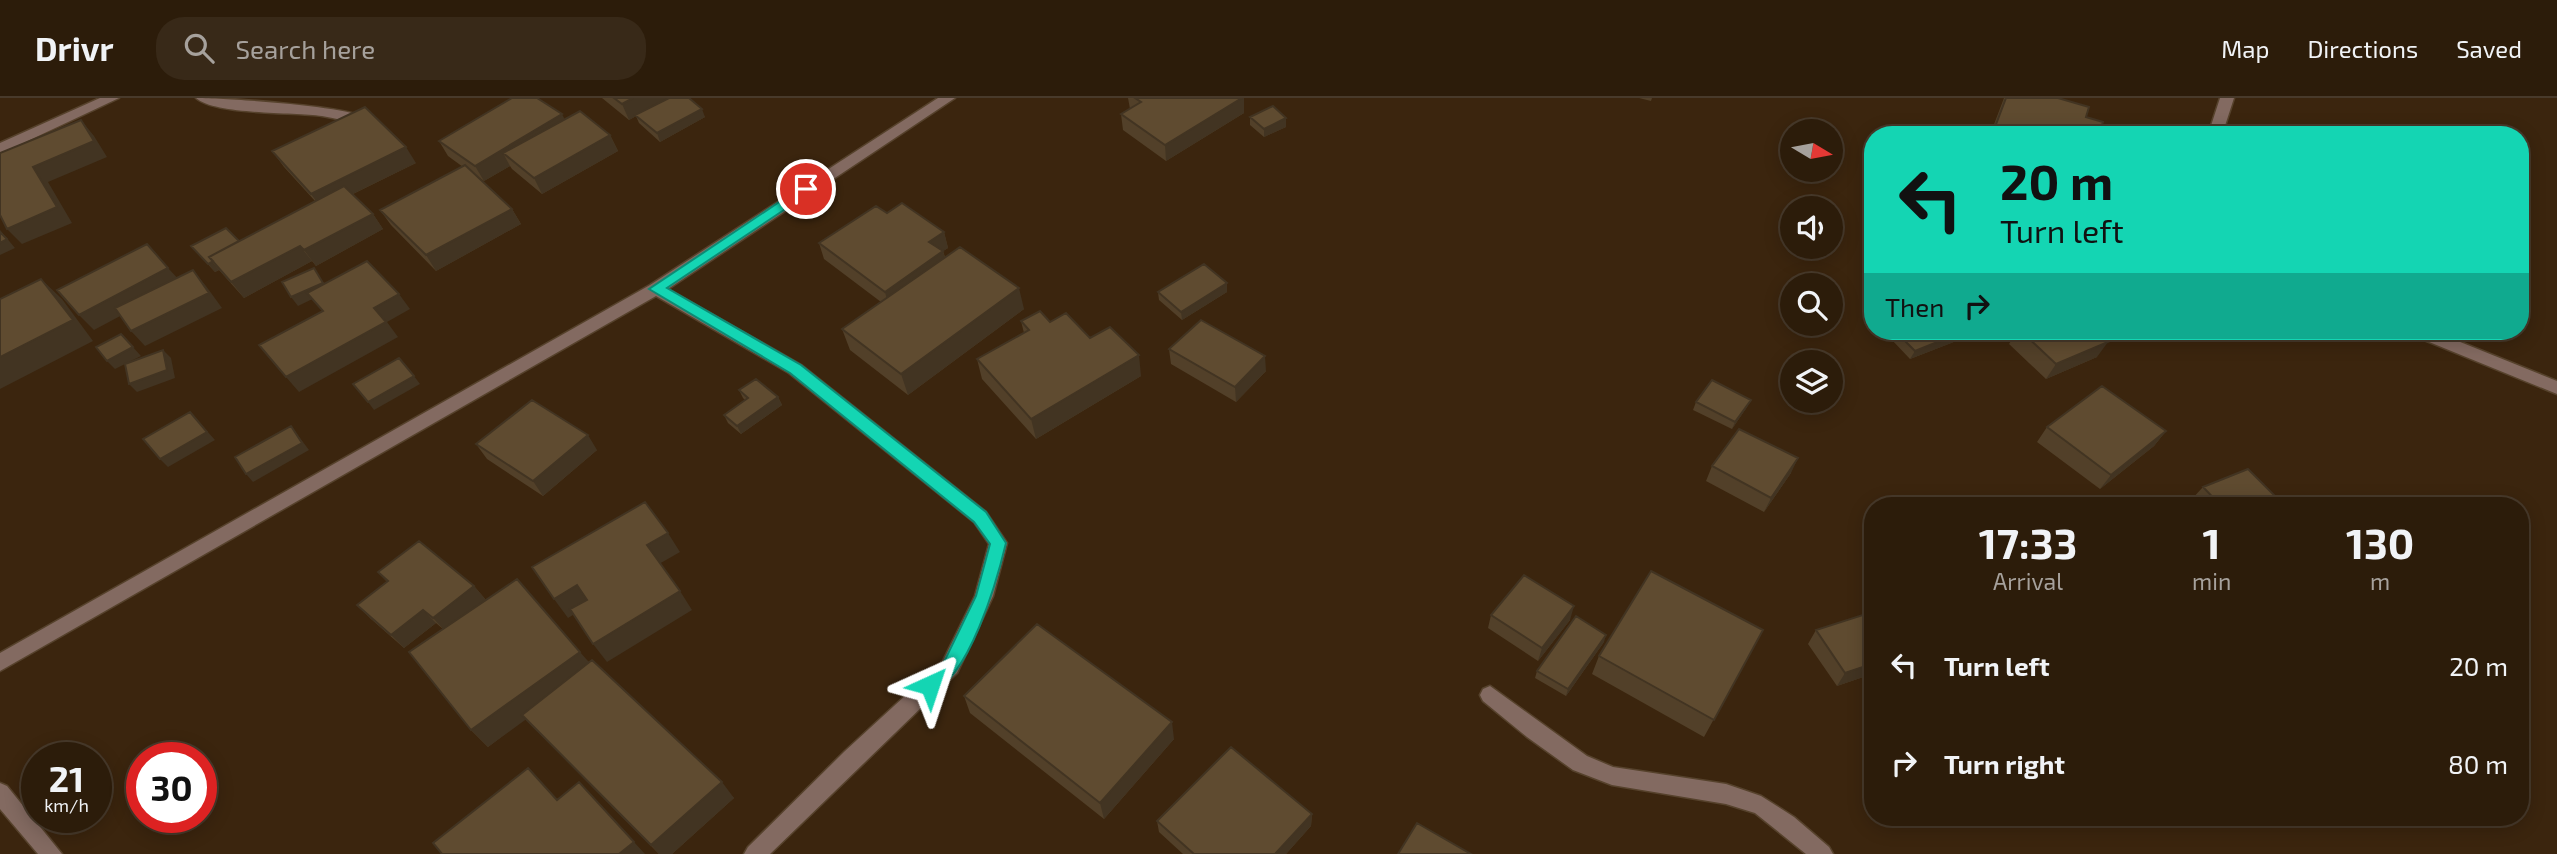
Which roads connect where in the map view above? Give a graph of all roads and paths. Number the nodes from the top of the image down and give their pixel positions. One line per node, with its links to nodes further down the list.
1 (112, 98): 7 (street)
2 (203, 98): 5 (street)
3 (2227, 98): 6 (street)
4 (938, 100): 8 (street)
5 (359, 119)
6 (2218, 126)
7 (0, 149)
8 (656, 289): 11 (street); 15 (street)
9 (2440, 340): 10 (street)
10 (2557, 388)
11 (0, 663)
12 (1490, 695): 16 (street)
13 (0, 793): 14 (street)
14 (51, 854)
15 (755, 854)
16 (1822, 854)

